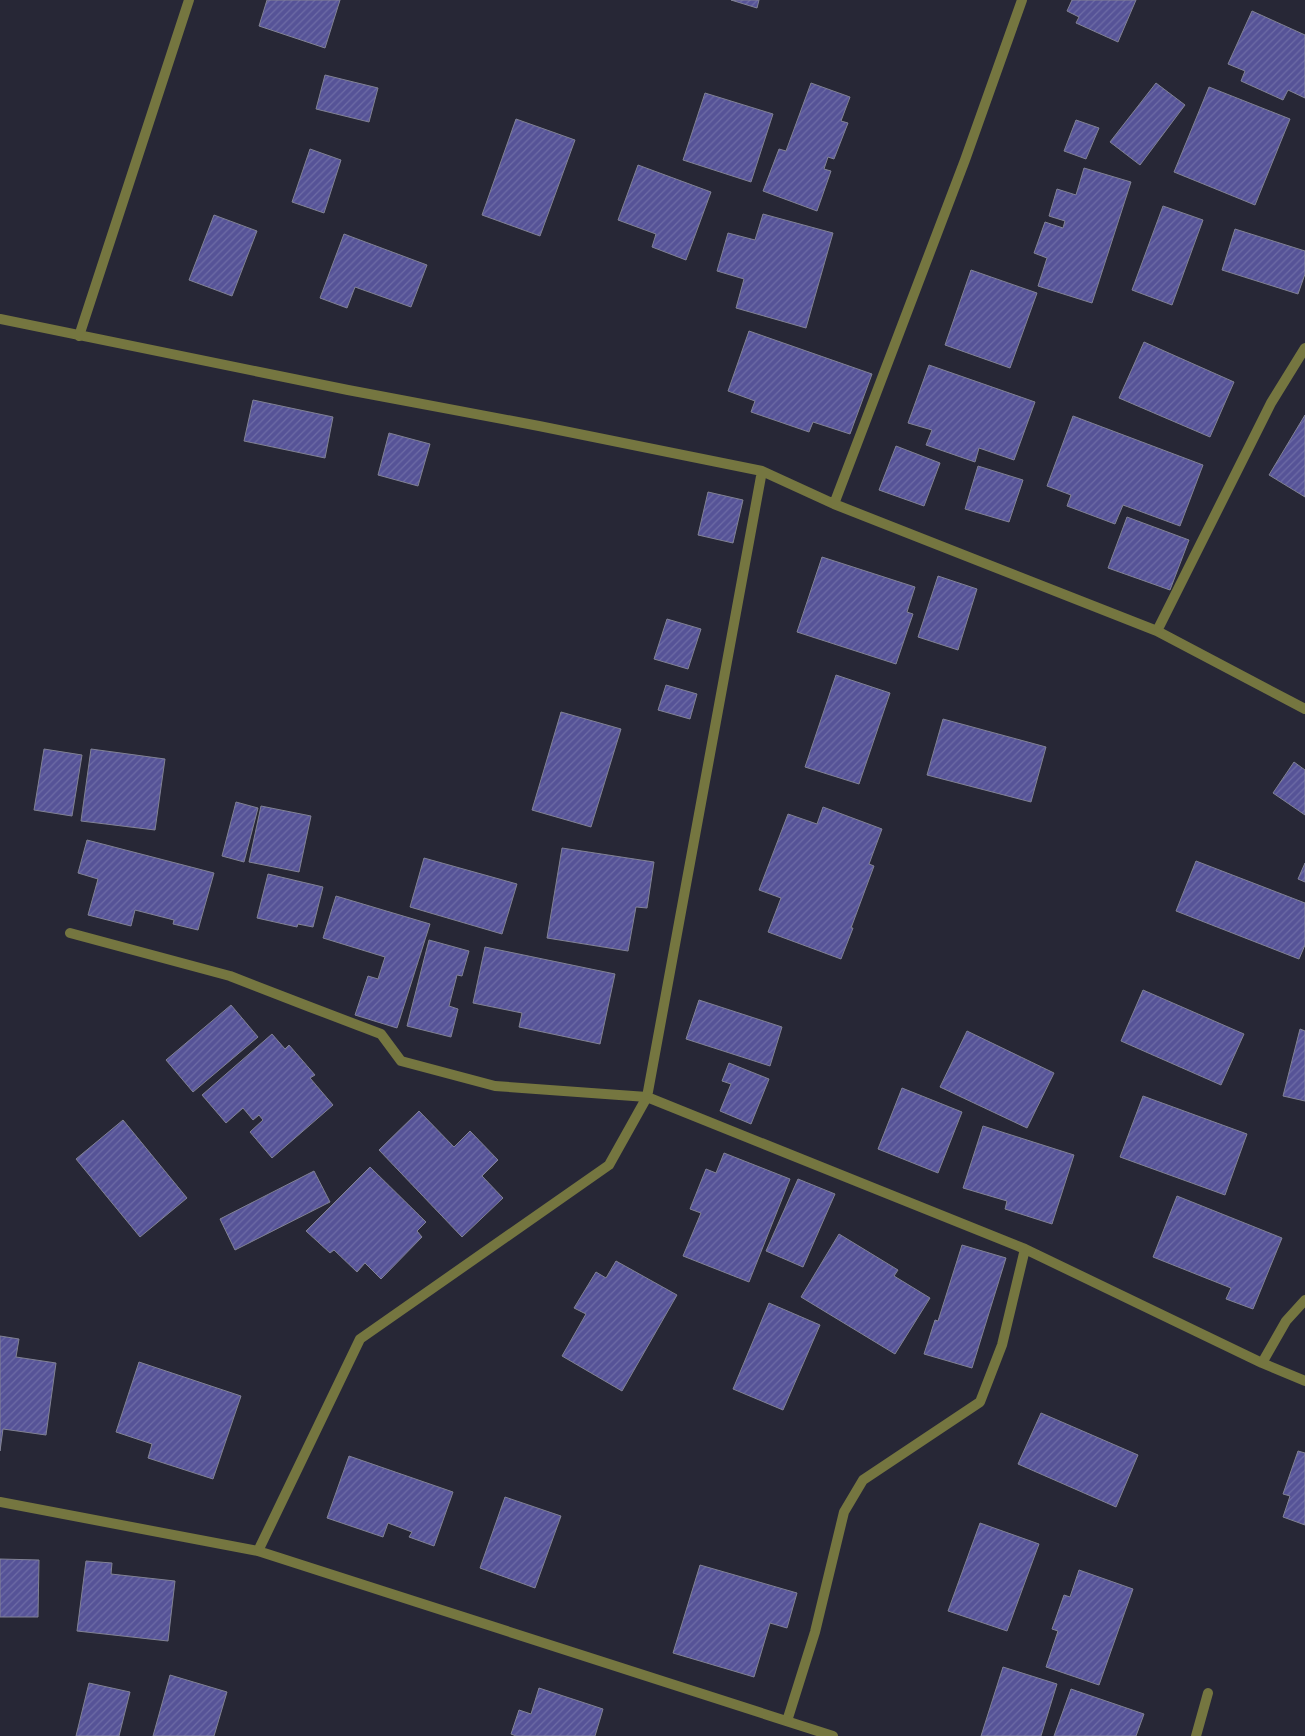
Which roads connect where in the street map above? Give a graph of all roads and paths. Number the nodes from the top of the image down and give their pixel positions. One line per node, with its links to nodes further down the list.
1 (189, 0): 4 (street)
2 (1022, 0): 7 (street)
3 (0, 319): 4 (street)
4 (79, 336): 6 (street)
5 (1305, 348): 8 (street)
6 (762, 471): 7 (street); 11 (street)
7 (834, 504): 8 (street)
8 (1157, 631): 9 (street)
9 (1305, 709)
10 (70, 933): 11 (street)
11 (647, 1097): 12 (street); 17 (street)
12 (1025, 1249): 14 (street); 19 (street)
13 (1305, 1300): 14 (street)
14 (1262, 1363): 15 (street)
15 (1305, 1381)
16 (0, 1502): 17 (street)
17 (258, 1551): 19 (street)
18 (1208, 1693): 21 (street)
19 (787, 1721): 20 (street)
20 (833, 1736)
21 (1196, 1736)

